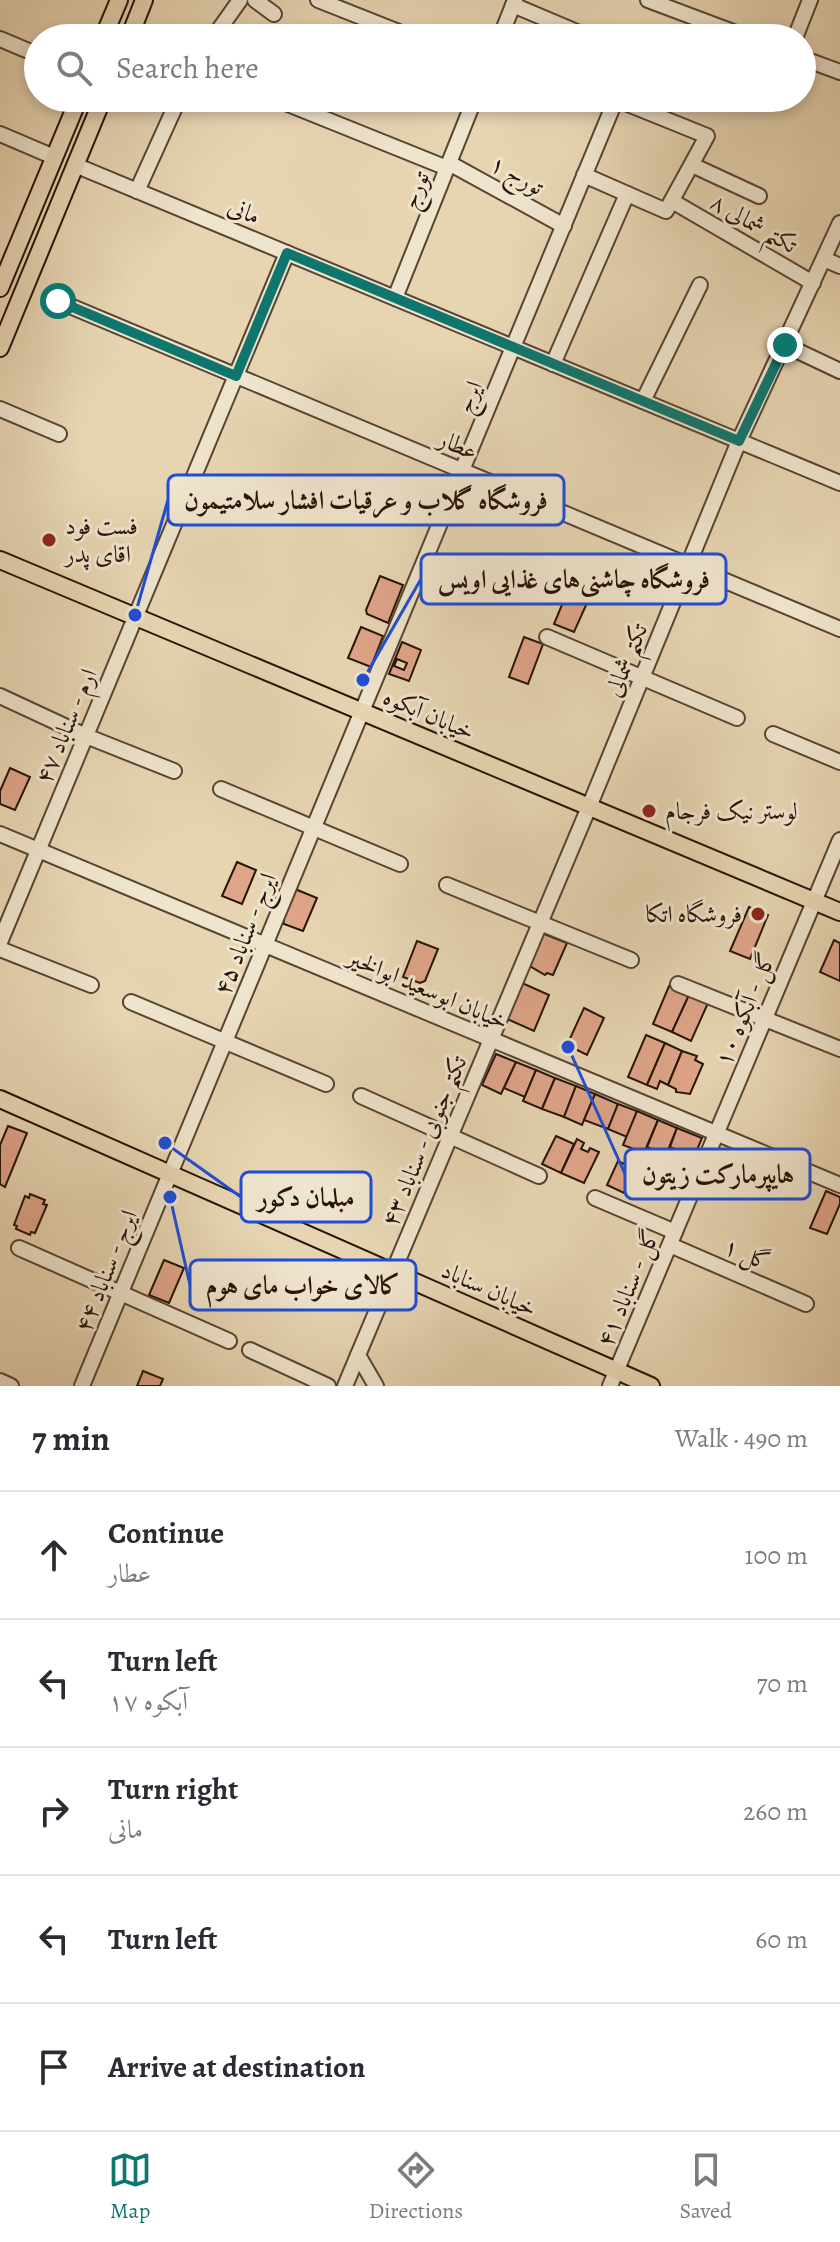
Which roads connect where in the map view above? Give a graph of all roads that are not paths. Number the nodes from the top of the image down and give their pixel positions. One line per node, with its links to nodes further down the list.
1 (119, 0): 10 (main road)
2 (144, 0): 11 (main road)
3 (240, 0): 12 (street)
4 (255, 0): 9 (street)
5 (318, 0): 13 (street)
6 (648, 0): 16 (street)
7 (810, 0): 17 (street)
8 (514, 3): 14 (street); 15 (street)
9 (274, 14)
10 (109, 24)
11 (135, 24)
12 (223, 24)
13 (379, 24)
14 (506, 24)
15 (560, 24)
16 (712, 24)
17 (801, 24)
18 (0, 39): 19 (street)
19 (24, 49)
20 (816, 63): 21 (street)
21 (840, 72)
22 (73, 112): 30 (main road)
23 (97, 112): 31 (main road)
24 (173, 112): 35 (street)
25 (309, 112): 33 (street, تورج ۱)
26 (469, 112): 33 (street, تورج)
27 (609, 112): 34 (street, ایرج)
28 (648, 112): 32 (street)
29 (0, 134): 30 (street)
30 (54, 157): 46 (main road)
31 (75, 165): 35 (street, مانی); 51 (main road)
32 (692, 165): 37 (street); 38 (street)
33 (448, 166): 40 (street, تورج ۱); 47 (street, تورج)
34 (584, 175): 36 (street); 40 (street, ایرج)
35 (137, 191): 41 (street, مانی)
36 (627, 194): 38 (street); 52 (street)
37 (759, 196)
38 (672, 201): 44 (street, تکتم شمالی ۸)
39 (840, 223): 42 (street, تکتم شمالی)
40 (564, 226): 50 (street, ایرج)
41 (287, 253): 47 (street, مانی); 54 (street, ارم - سناباد ۴۷)
42 (824, 259): 43 (street); 44 (street, تکتم شمالی)
43 (840, 266)
44 (813, 283): 49 (street, تکتم شمالی)
45 (700, 285): 55 (street)
46 (0, 288)
47 (395, 298): 50 (street, مانی)
48 (58, 301): 54 (street, عطار)
49 (785, 345): 53 (street); 58 (street, تکتم شمالی)
50 (514, 347): 52 (street, مانی); 59 (street, ایرج)
51 (0, 348)
52 (553, 364): 55 (street, مانی)
53 (840, 371)
54 (236, 376): 59 (street, عطار); 63 (street, ارم - سناباد ۴۷)
55 (643, 401): 58 (street, مانی)
56 (0, 409): 57 (street)
57 (59, 434)
58 (739, 441): 60 (street, مانی); 62 (street, تکتم شمالی)
59 (462, 470): 62 (street, عطار); 68 (street, ایرج)
60 (840, 483)
61 (0, 560): 63 (main road, خیابان آبکوه)
62 (688, 565): 64 (street, عطار); 66 (street, تکتم شمالی)
63 (135, 616): 68 (main road, خیابان آبکوه); 71 (street, ارم - سناباد ۴۷)
64 (840, 629)
65 (547, 637): 66 (street)
66 (642, 678): 69 (street); 75 (street, تکتم شمالی)
67 (0, 696): 71 (street)
68 (361, 711): 75 (main road, خیابان آبکوه); 76 (street, ایرج - سناباد ۴۵)
69 (737, 718)
70 (773, 734): 72 (street)
71 (86, 736): 73 (street); 79 (street, ارم - سناباد ۴۷)
72 (840, 762)
73 (174, 771)
74 (221, 789): 76 (street)
75 (589, 807): 82 (main road, خیابان آبکوه); 84 (street, تکتم جنوبی - سناباد ۴۳)
76 (314, 826): 80 (street); 86 (street, ایرج - سناباد ۴۵)
77 (0, 834): 79 (street, خیابان ابوسعید ابوالخیر)
78 (840, 840): 82 (street, گل - آبکوه ۱۰)
79 (38, 850): 85 (street, ارم - سناباد ۴۷); 86 (street, خیابان ابوسعید ابوالخیر)
80 (400, 864)
81 (447, 885): 84 (street)
82 (815, 901): 83 (main road, خیابان آبکوه); 92 (street, گل - آبکوه ۱۰)
83 (840, 912)
84 (541, 922): 88 (street); 93 (street, تکتم جنوبی - سناباد ۴۳)
85 (0, 942)
86 (265, 945): 93 (street, خیابان ابوسعید ابوالخیر); 94 (street, ایرج - سناباد ۴۵)
87 (0, 949): 90 (street)
88 (631, 960)
89 (678, 984): 92 (street)
90 (91, 985)
91 (131, 1002): 94 (street)
92 (765, 1020): 95 (street); 99 (street, گل - آبکوه ۱۰)
93 (491, 1039): 99 (street, خیابان ابوسعید ابوالخیر); 100 (street, تکتم جنوبی - سناباد ۴۳)
94 (225, 1042): 96 (street); 101 (street, ایرج - سناباد ۴۵)
95 (840, 1049)
96 (326, 1084)
97 (361, 1096): 100 (street)
98 (0, 1099): 101 (main road, خیابان سناباد)
99 (717, 1133): 103 (street, خیابان ابوسعید ابوالخیر); 105 (street, گل - سناباد ۴۱)
100 (450, 1137): 102 (street); 107 (street, تکتم جنوبی - سناباد ۴۳)
101 (170, 1174): 107 (main road, خیابان سناباد); 108 (street, ایرج - سناباد ۴۴)
102 (539, 1176)
103 (840, 1185)
104 (595, 1198): 105 (street, گل ۱)
105 (672, 1238): 109 (street, گل ۱); 113 (street, گل - سناباد ۴۱)
106 (19, 1248): 108 (street)
107 (392, 1272): 112 (street, تکتم جنوبی - سناباد ۴۳); 113 (main road, خیابان سناباد)
108 (121, 1293): 110 (street); 116 (street, ایرج - سناباد ۴۴)
109 (806, 1304)
110 (229, 1341)
111 (250, 1350): 117 (street)
112 (358, 1355): 118 (street, تکتم جنوبی - سناباد ۴۳); 119 (street)
113 (613, 1378): 120 (main road, خیابان سناباد)
114 (0, 1381): 115 (street)
115 (11, 1386)
116 (82, 1386)
117 (328, 1386)
118 (345, 1386)
119 (376, 1386)
120 (651, 1386)

